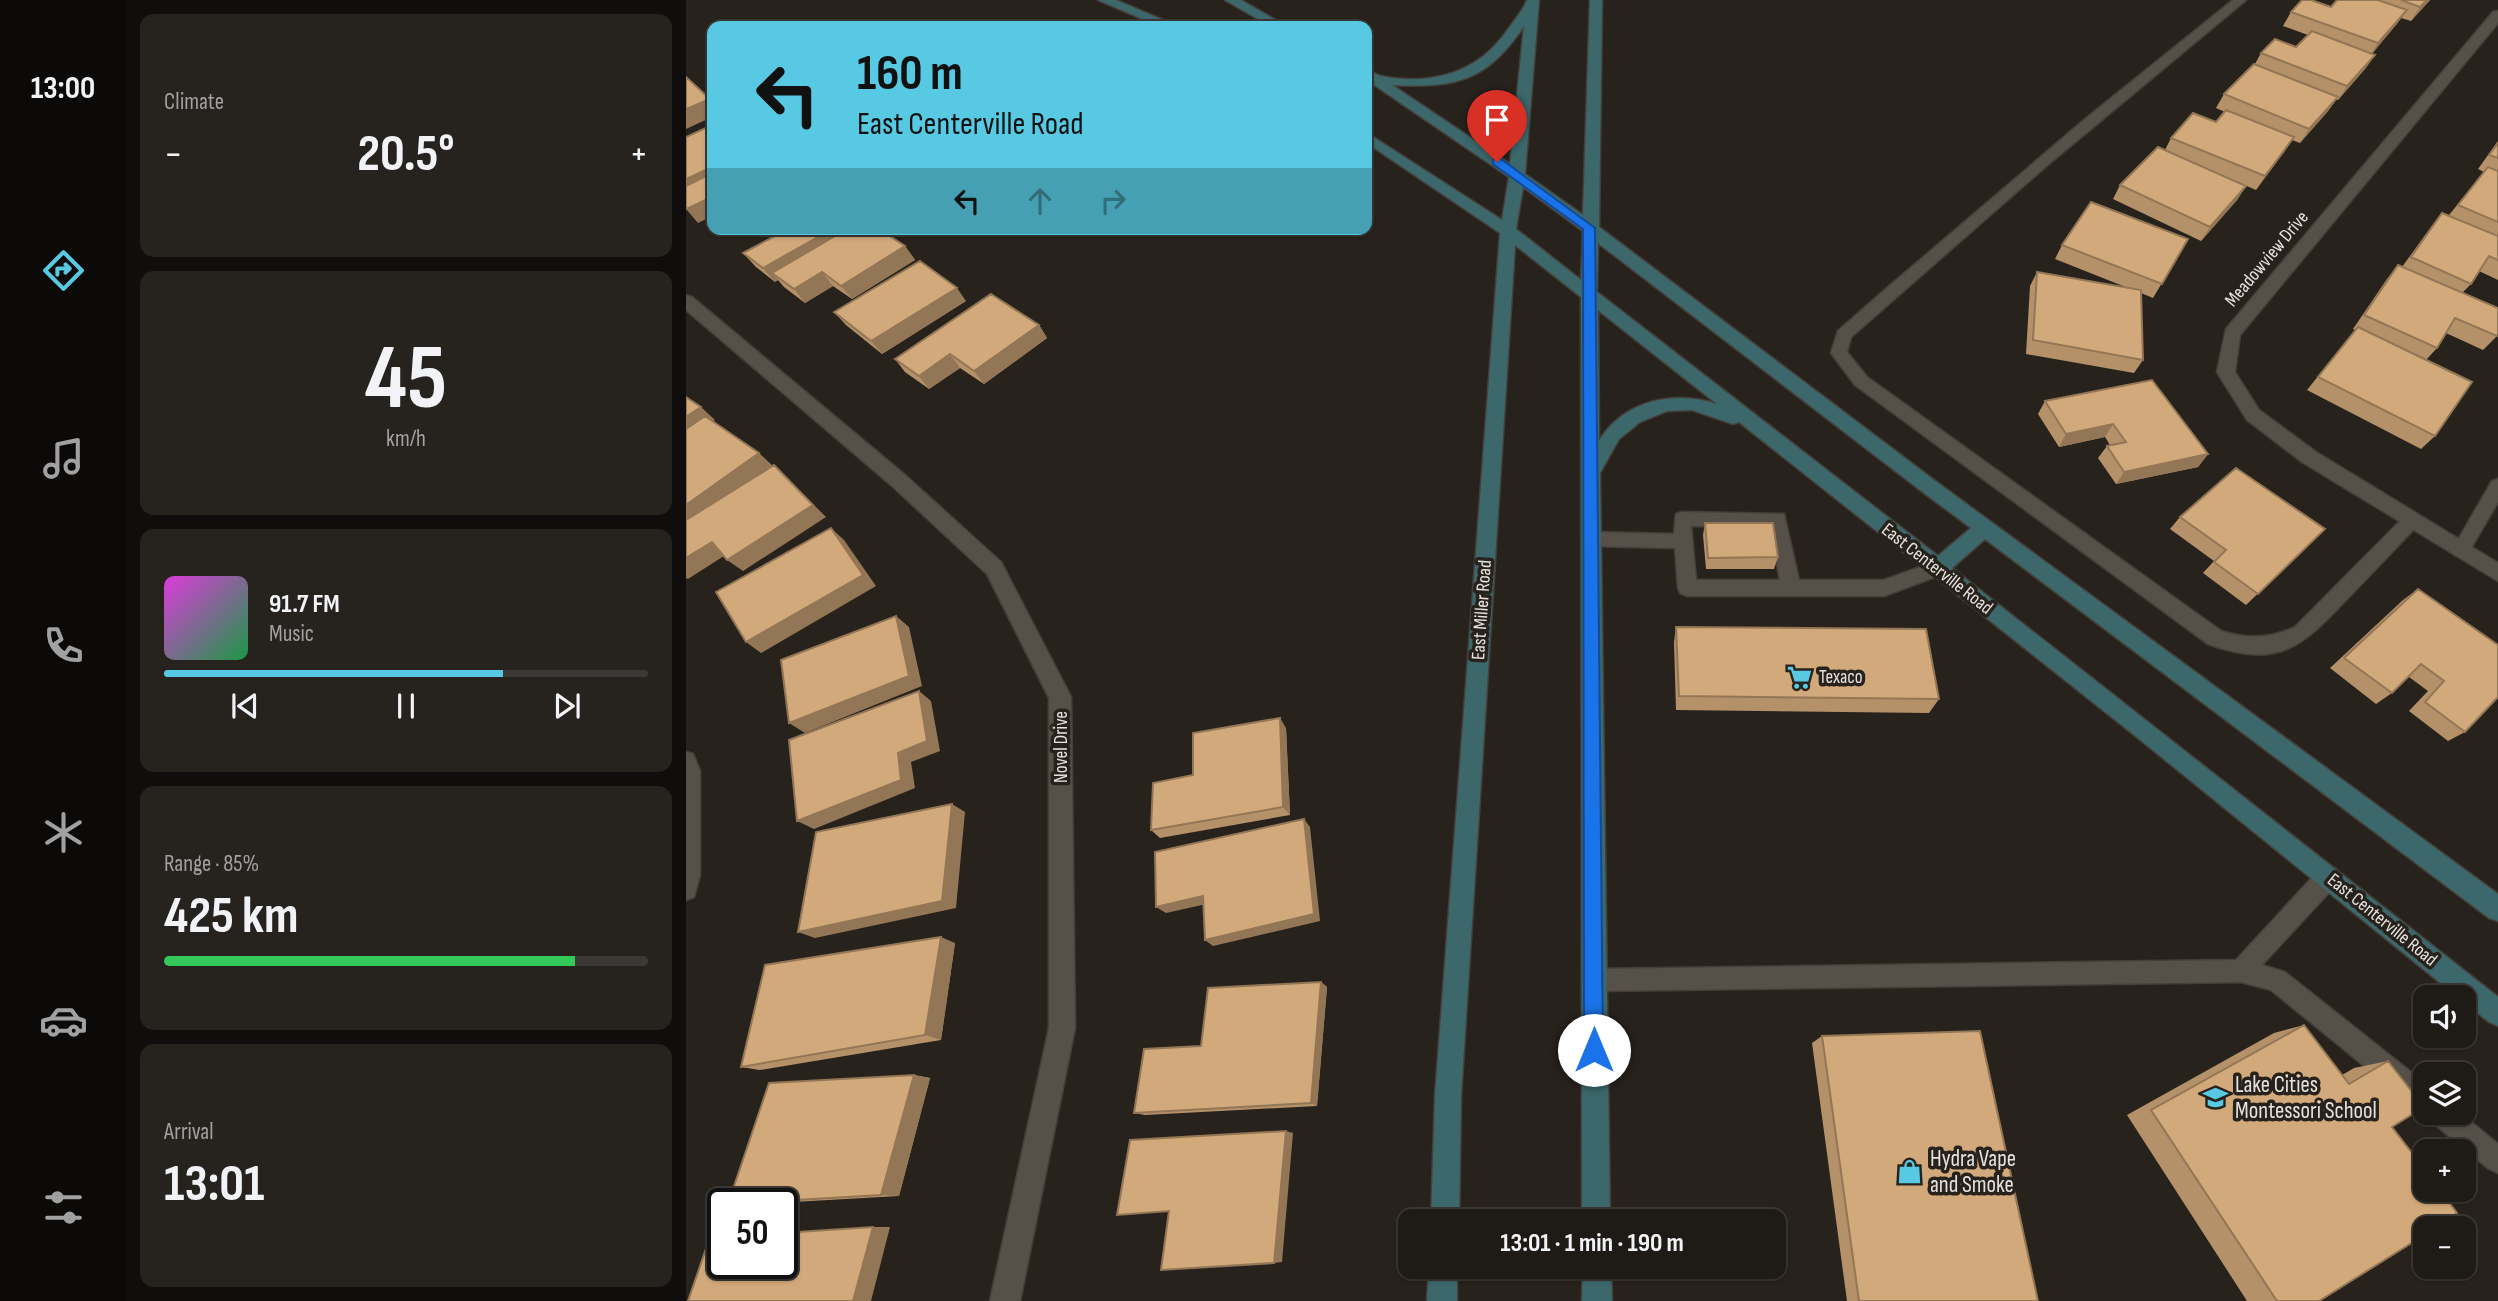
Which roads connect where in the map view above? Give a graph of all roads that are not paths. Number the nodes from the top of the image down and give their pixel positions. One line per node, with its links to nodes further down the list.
1 (1104, 0): 7 (main road)
2 (1231, 0): 8 (main road)
3 (1596, 0): 12 (main road)
4 (2240, 0): 19 (lane)
5 (1533, 1): 9 (main road); 11 (main road, East Miller Road)
6 (2498, 15): 19 (street, Meadowview Drive)
7 (1157, 21)
8 (1270, 21)
9 (1372, 76): 11 (main road)
10 (1372, 140): 13 (main road, East Centerville Road)
11 (1517, 175): 12 (main road); 13 (main road, East Miller Road)
12 (1589, 228): 14 (main road); 20 (main road)
13 (1508, 231): 14 (main road, East Centerville Road); 37 (main road, East Miller Road)
14 (1589, 296): 16 (main road, East Centerville Road); 17 (main road)
15 (686, 301): 41 (street, Novel Drive)
16 (1751, 423): 17 (main road); 24 (main road, East Centerville Road)
17 (1590, 473): 21 (main road)
18 (2498, 486): 23 (lane)
19 (2412, 520): 23 (street, Meadowview Drive)
20 (1984, 528): 24 (main road); 30 (main road)
21 (1591, 539): 22 (lane); 32 (main road)
22 (1683, 541): 26 (lane); 26 (lane)
23 (2460, 550): 25 (street, Meadowview Drive)
24 (1937, 569): 26 (lane); 28 (main road, East Centerville Road)
25 (2498, 573)
26 (1791, 589)
27 (686, 761): 29 (lane)
28 (2328, 877): 31 (lane); 33 (main road, East Centerville Road)
29 (686, 889)
30 (2498, 909)
31 (2241, 971): 32 (lane); 34 (lane)
32 (1593, 979): 38 (main road)
33 (2498, 1013)
34 (2413, 1090)
35 (2456, 1125): 36 (lane)
36 (2498, 1160)
37 (1445, 1209)
38 (1596, 1209)
39 (1443, 1279): 42 (main road)
40 (1597, 1279): 43 (main road)
41 (1005, 1301)
42 (1442, 1301)
43 (1597, 1301)

